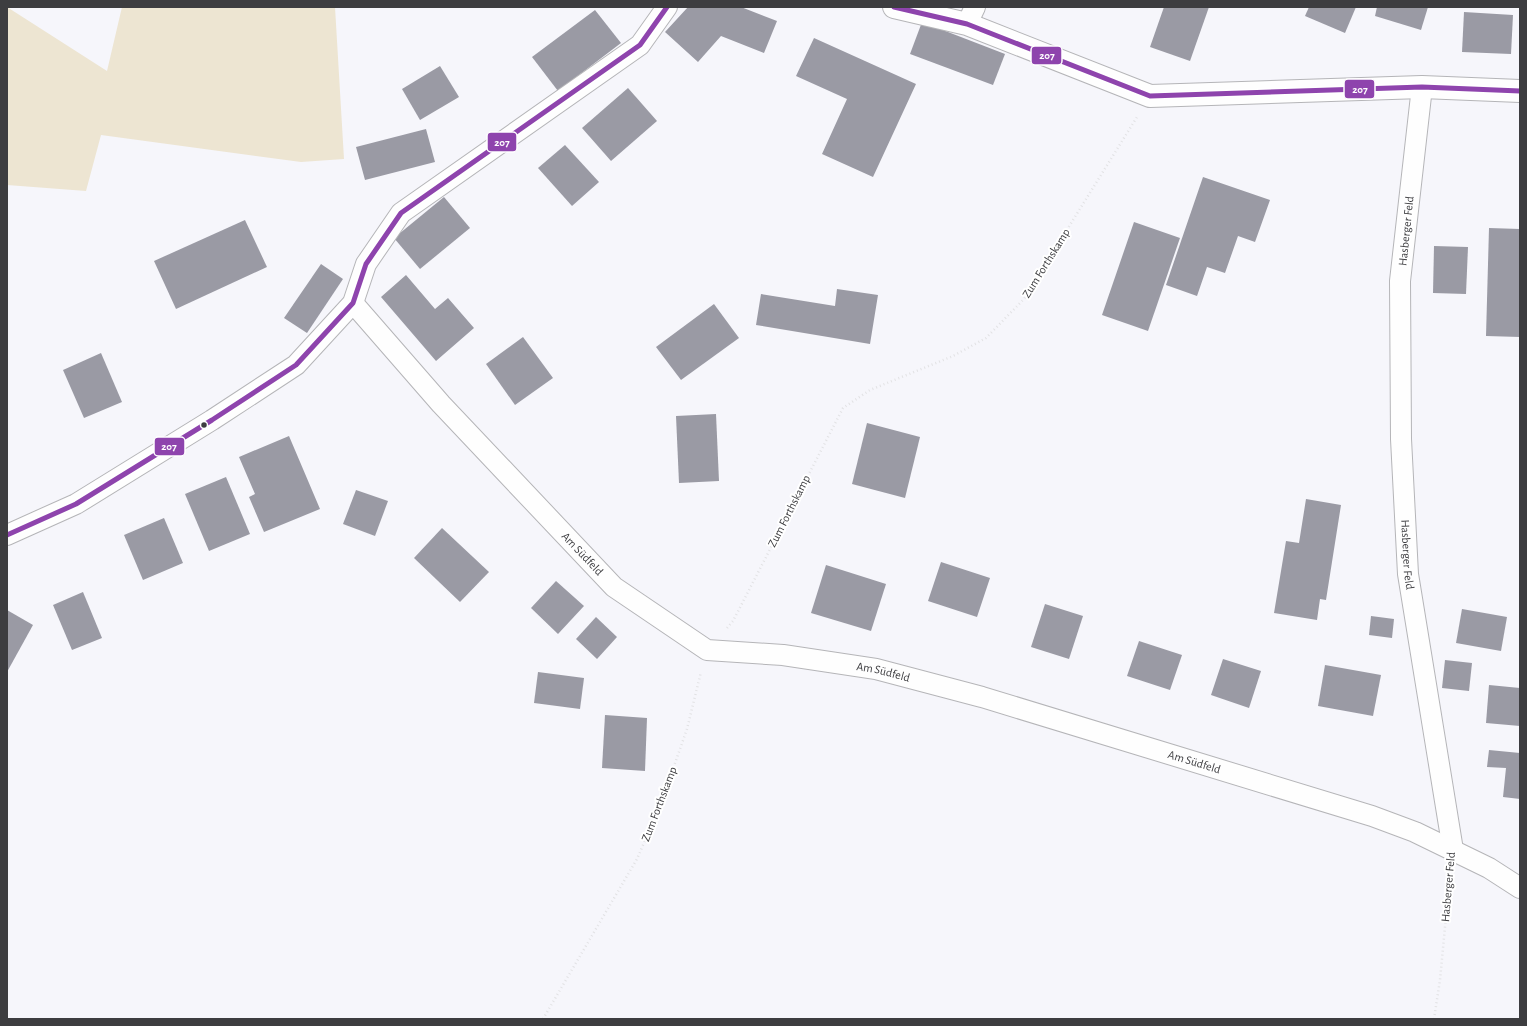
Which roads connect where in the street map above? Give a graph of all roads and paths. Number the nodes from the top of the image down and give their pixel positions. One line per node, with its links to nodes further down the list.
1 (667, 7): 7 (street)
2 (894, 7): 3 (street)
3 (971, 15): 6 (street)
4 (1422, 87): 5 (street); 6 (street); 10 (street, Hasberger Feld)
5 (1520, 91)
6 (1150, 96): 9 (path, Zum Forthskamp)
7 (353, 303): 8 (street); 9 (street, Am Südfeld)
8 (7, 535)
9 (707, 650): 10 (street, Am Südfeld); 12 (path, Zum Forthskamp)
10 (1452, 850): 11 (street, Am Südfeld); 13 (path, Hasberger Feld)
11 (1520, 888)
12 (543, 1019)
13 (1434, 1019)

